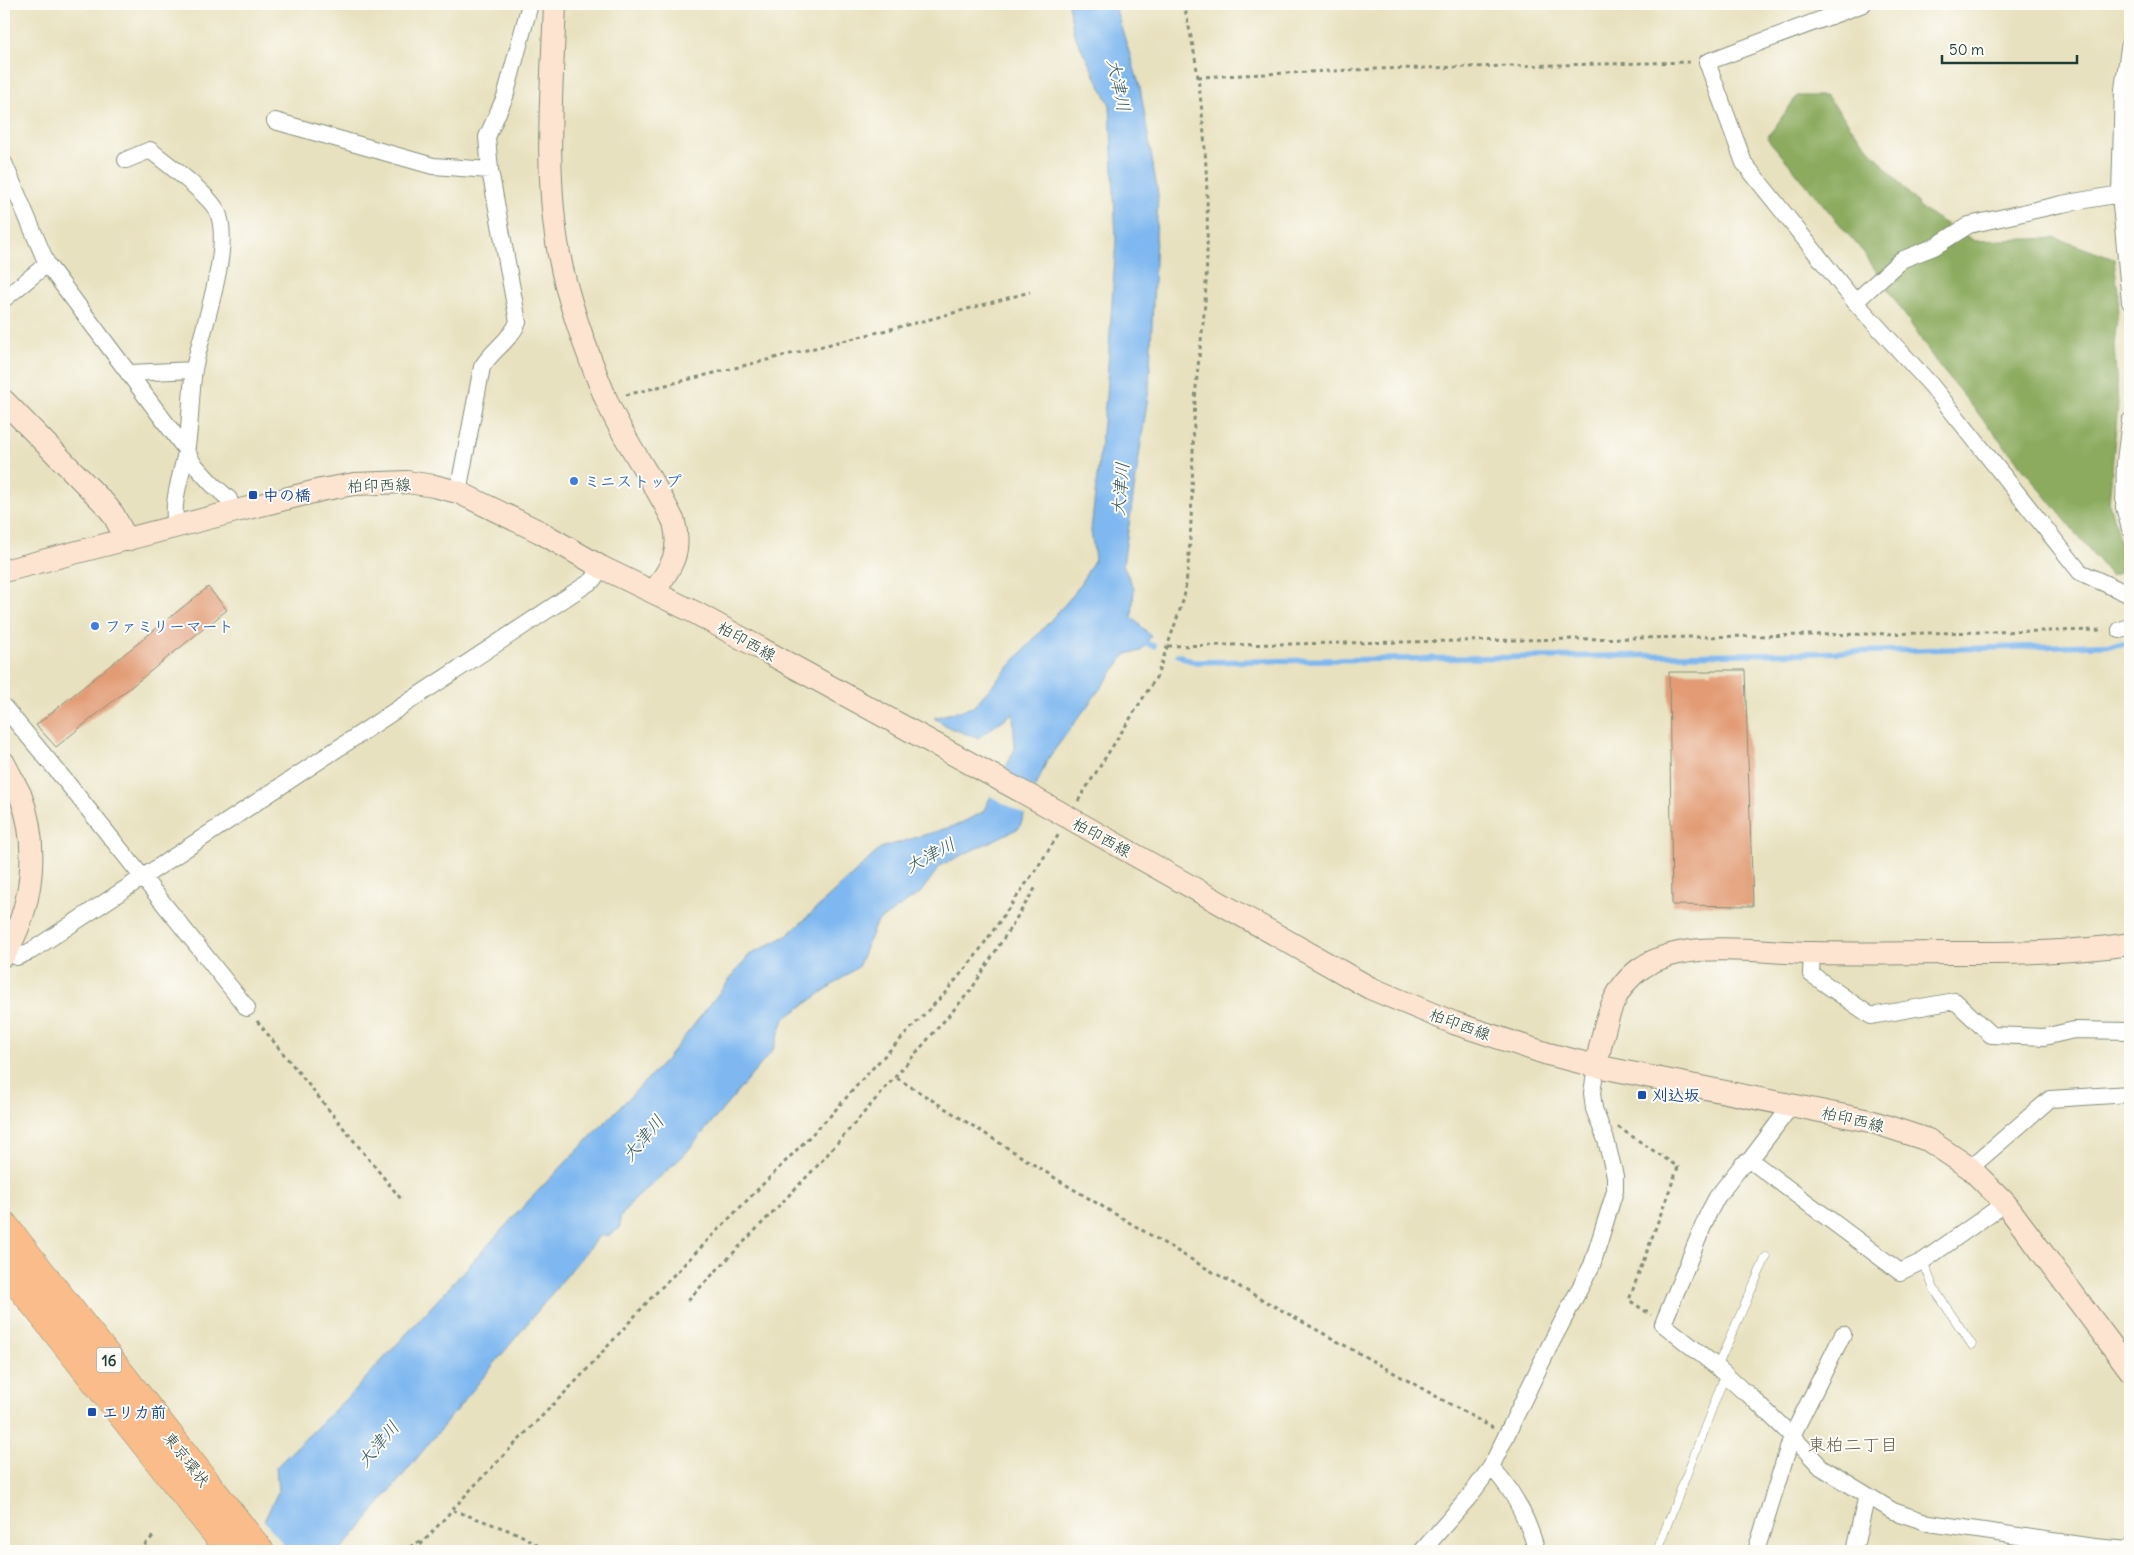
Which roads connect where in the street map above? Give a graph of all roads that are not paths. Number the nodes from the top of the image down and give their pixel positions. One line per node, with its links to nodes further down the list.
1 (530, 4): 8 (street)
2 (555, 4): 26 (main road)
3 (1862, 4): 12 (street)
4 (2130, 42): 9 (street)
5 (275, 121): 8 (street)
6 (126, 160): 14 (street)
7 (4, 163): 10 (street)
8 (490, 170): 19 (street)
9 (2124, 196): 12 (street); 13 (street)
10 (47, 264): 11 (street); 15 (street)
11 (4, 299)
12 (1855, 302): 27 (street)
13 (2130, 302)
14 (194, 370): 15 (street); 18 (street)
15 (130, 373): 18 (street)
16 (4, 401): 23 (main road)
17 (2130, 421): 22 (street)
18 (186, 450): 20 (street); 21 (street)
19 (458, 492): 20 (main road, 柏印西線); 24 (main road, 柏印西線)
20 (232, 512): 21 (main road, 柏印西線)
21 (176, 526): 23 (main road, 柏印西線)
22 (2130, 529)
23 (127, 540): 25 (main road, 柏印西線)
24 (601, 566): 26 (main road, 柏印西線); 30 (street)
25 (4, 572)
26 (654, 592): 36 (main road, 柏印西線)
27 (2130, 595)
28 (4, 707): 30 (street)
29 (4, 763): 32 (main road)
30 (142, 879): 32 (street); 34 (street)
31 (2130, 944): 33 (main road)
32 (5, 953)
33 (1812, 953): 35 (street); 36 (main road)
34 (247, 1008)
35 (2130, 1031)
36 (1596, 1066): 38 (main road, 柏印西線); 51 (street)
37 (2130, 1094): 40 (street)
38 (1791, 1106): 39 (street); 40 (main road, 柏印西線)
39 (1750, 1160): 44 (street); 49 (street)
40 (1970, 1168): 41 (main road, 柏印西線)
41 (2005, 1203): 44 (street); 48 (main road, 柏印西線)
42 (4, 1225): 53 (highway, 東京環状 / 16)
43 (1766, 1257): 49 (lane)
44 (1923, 1260): 47 (lane)
45 (4, 1266): 53 (highway, 東京環状 / 16)
46 (1843, 1334): 50 (street)
47 (1972, 1345)
48 (2130, 1370)
49 (1721, 1371): 50 (street); 60 (lane)
50 (1792, 1436): 52 (street); 61 (street)
51 (1492, 1467): 58 (street); 59 (street)
52 (1867, 1495): 54 (street); 62 (street)
53 (207, 1504): 56 (highway, 東京環状 / 16); 57 (highway, 東京環状 / 16)
54 (2037, 1545): 55 (street)
55 (2130, 1550)
56 (230, 1551)
57 (260, 1551)
58 (1422, 1551)
59 (1537, 1551)
60 (1657, 1551)
61 (1756, 1551)
62 (1854, 1551)

